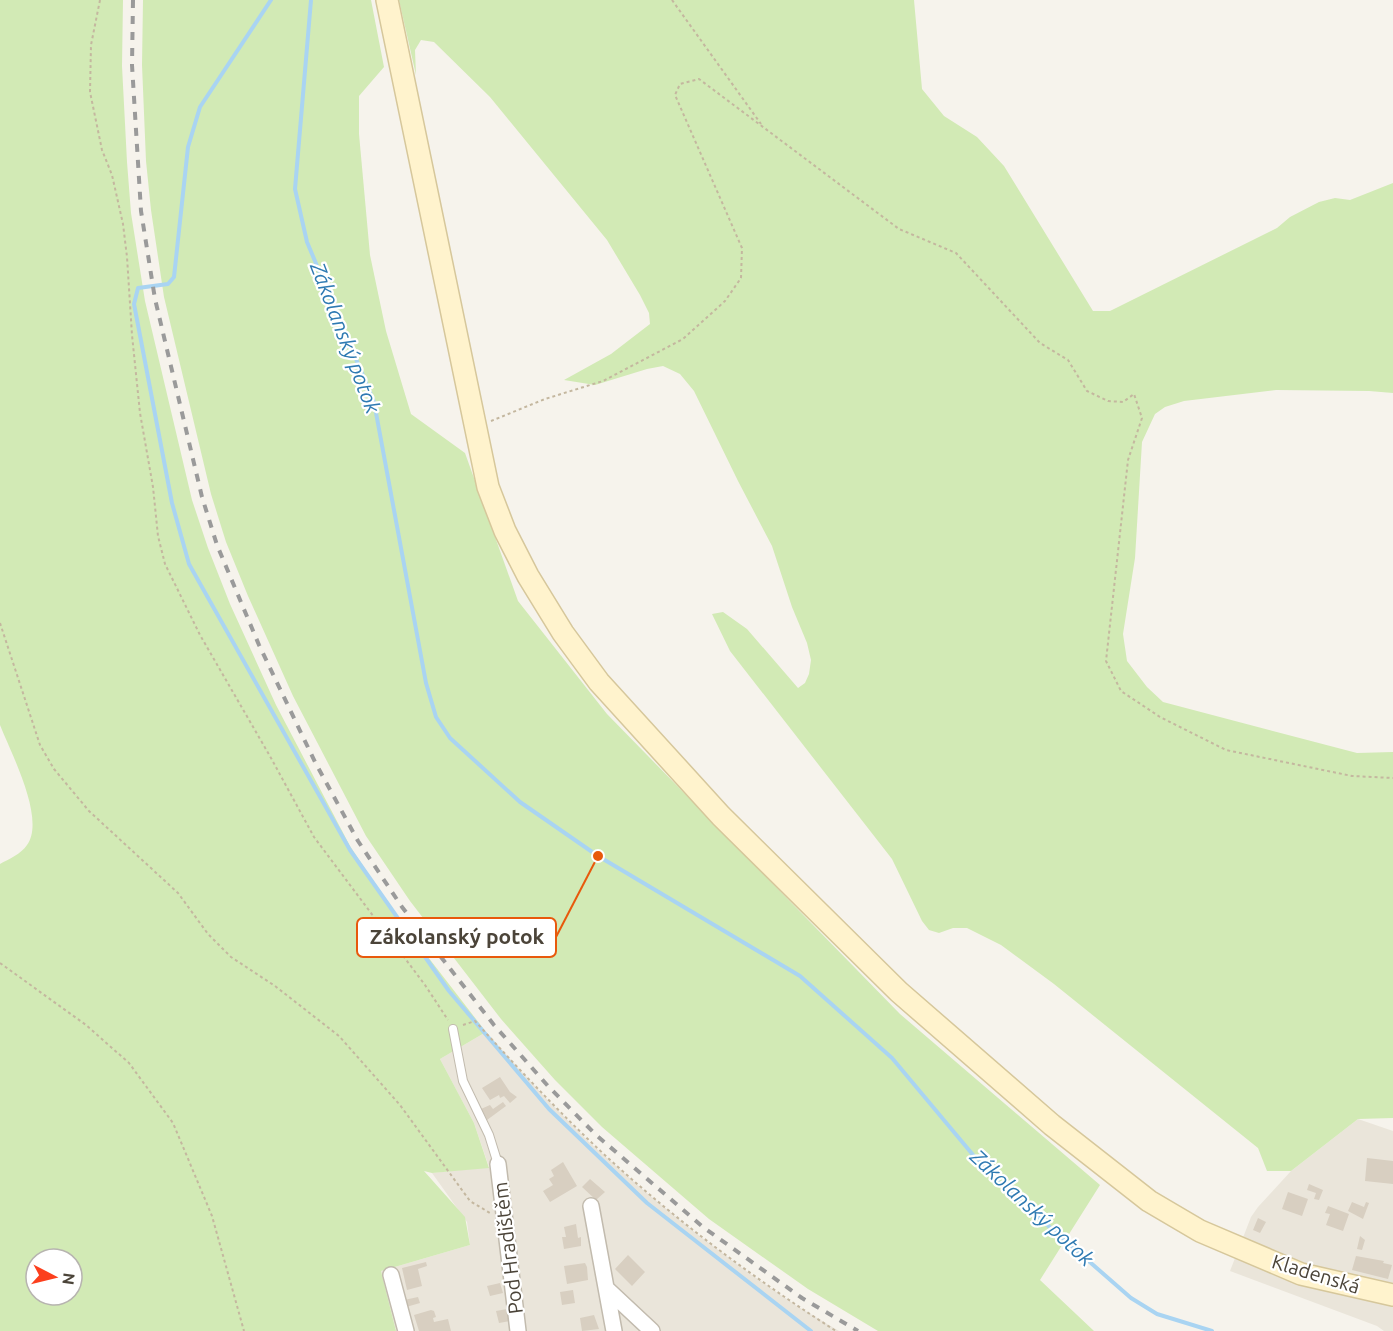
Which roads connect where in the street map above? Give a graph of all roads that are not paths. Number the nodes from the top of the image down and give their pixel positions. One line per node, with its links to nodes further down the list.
1 (387, 0): 7 (main road, Kladenská)
2 (453, 1029): 3 (lane)
3 (498, 1164): 9 (street, Pod Hradištěm)
4 (591, 1206): 6 (street)
5 (391, 1275): 8 (street)
6 (606, 1288): 10 (street); 11 (street)
7 (1393, 1295)
8 (406, 1331)
9 (518, 1331)
10 (614, 1331)
11 (652, 1331)

